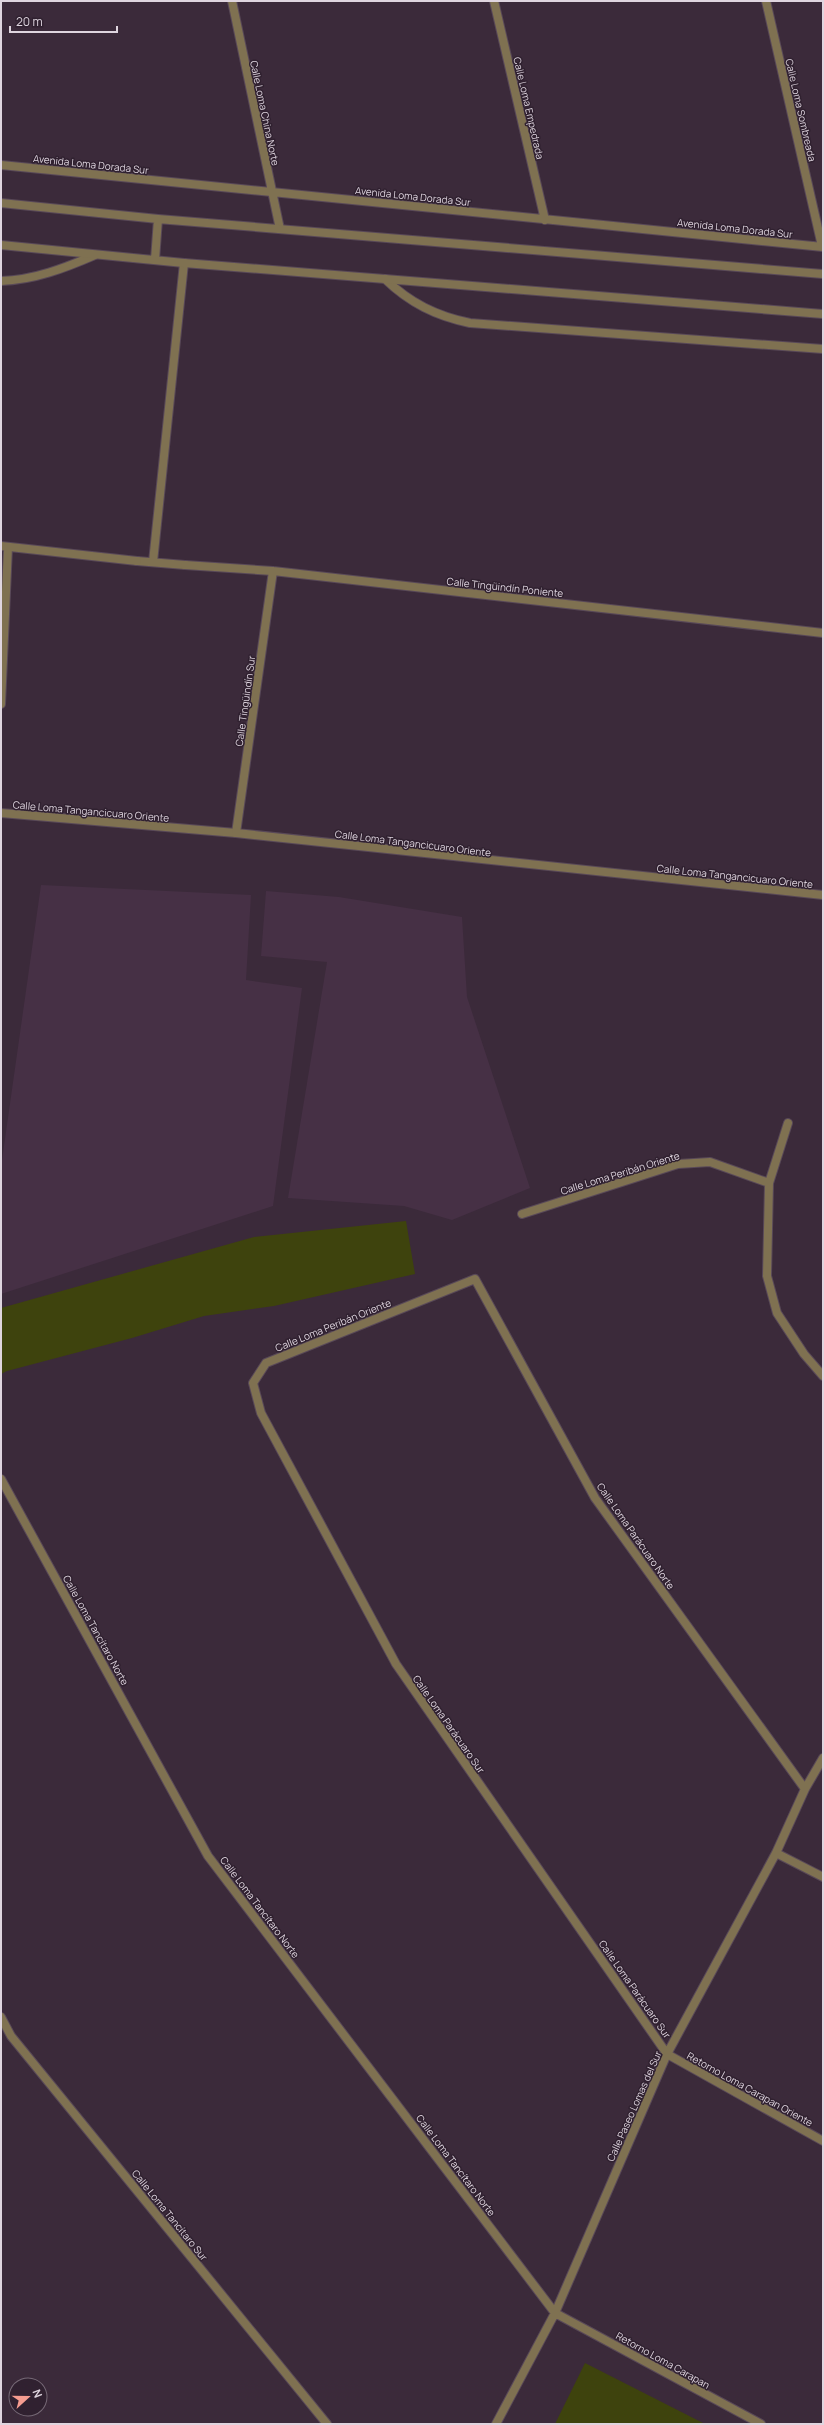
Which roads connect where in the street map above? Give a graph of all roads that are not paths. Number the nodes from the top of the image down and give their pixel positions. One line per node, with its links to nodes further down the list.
1 (232, 1): 5 (street, Calle Loma China Norte)
2 (494, 1): 8 (street, Calle Loma Empedrada)
3 (766, 1): 11 (street, Calle Loma Sombreada)
4 (1, 164): 5 (street, Avenida Loma Dorada Sur)
5 (272, 192): 8 (street, Avenida Loma Dorada Sur); 9 (street, Calle Loma China Norte)
6 (1, 203): 7 (street)
7 (158, 219): 9 (street); 13 (street)
8 (545, 220): 11 (street, Avenida Loma Dorada Sur)
9 (280, 229): 15 (street)
10 (1, 245): 12 (street)
11 (822, 246)
12 (94, 255): 13 (street); 17 (street)
13 (155, 260): 14 (street)
14 (184, 263): 16 (street); 21 (street)
15 (823, 274)
16 (385, 279): 18 (street); 19 (street)
17 (1, 281)
18 (823, 314)
19 (823, 349)
20 (5, 546): 21 (street, Calle Tingüindín Poniente); 24 (street)
21 (153, 562): 22 (street, Calle Tingüindín Poniente)
22 (273, 571): 23 (street, Calle Tingüindín Poniente); 26 (street, Calle Tingüindín Sur)
23 (823, 633)
24 (1, 704)
25 (1, 813): 26 (street, Calle Loma Tangancicuaro Oriente)
26 (236, 833): 27 (street, Calle Loma Tangancicuaro Oriente)
27 (823, 895)
28 (788, 1123): 29 (street)
29 (769, 1184): 30 (street, Calle Loma Peribán Oriente); 32 (street)
30 (522, 1214)
31 (475, 1279): 33 (street, Calle Loma Peribán Oriente); 36 (street, Calle Loma Parácuaro Norte)
32 (823, 1376)
33 (253, 1383): 40 (street, Calle Loma Parácuaro Sur)
34 (1, 1479): 42 (street, Calle Loma Tancítaro Norte)
35 (823, 1758): 36 (street, Calle Paseo Lomas del Sur)
36 (804, 1789): 37 (street, Calle Paseo Lomas del Sur)
37 (776, 1853): 38 (street); 40 (street, Calle Paseo Lomas del Sur)
38 (823, 1877)
39 (1, 2017): 43 (street, Calle Loma Tancítaro Sur)
40 (667, 2054): 41 (street, Retorno Loma Carapan Oriente); 42 (street, Calle Paseo Lomas del Sur)
41 (823, 2141)
42 (555, 2313): 44 (street, Calle Paseo Lomas del Sur); 45 (street, Retorno Loma Carapan)
43 (327, 2424)
44 (496, 2424)
45 (761, 2424)

